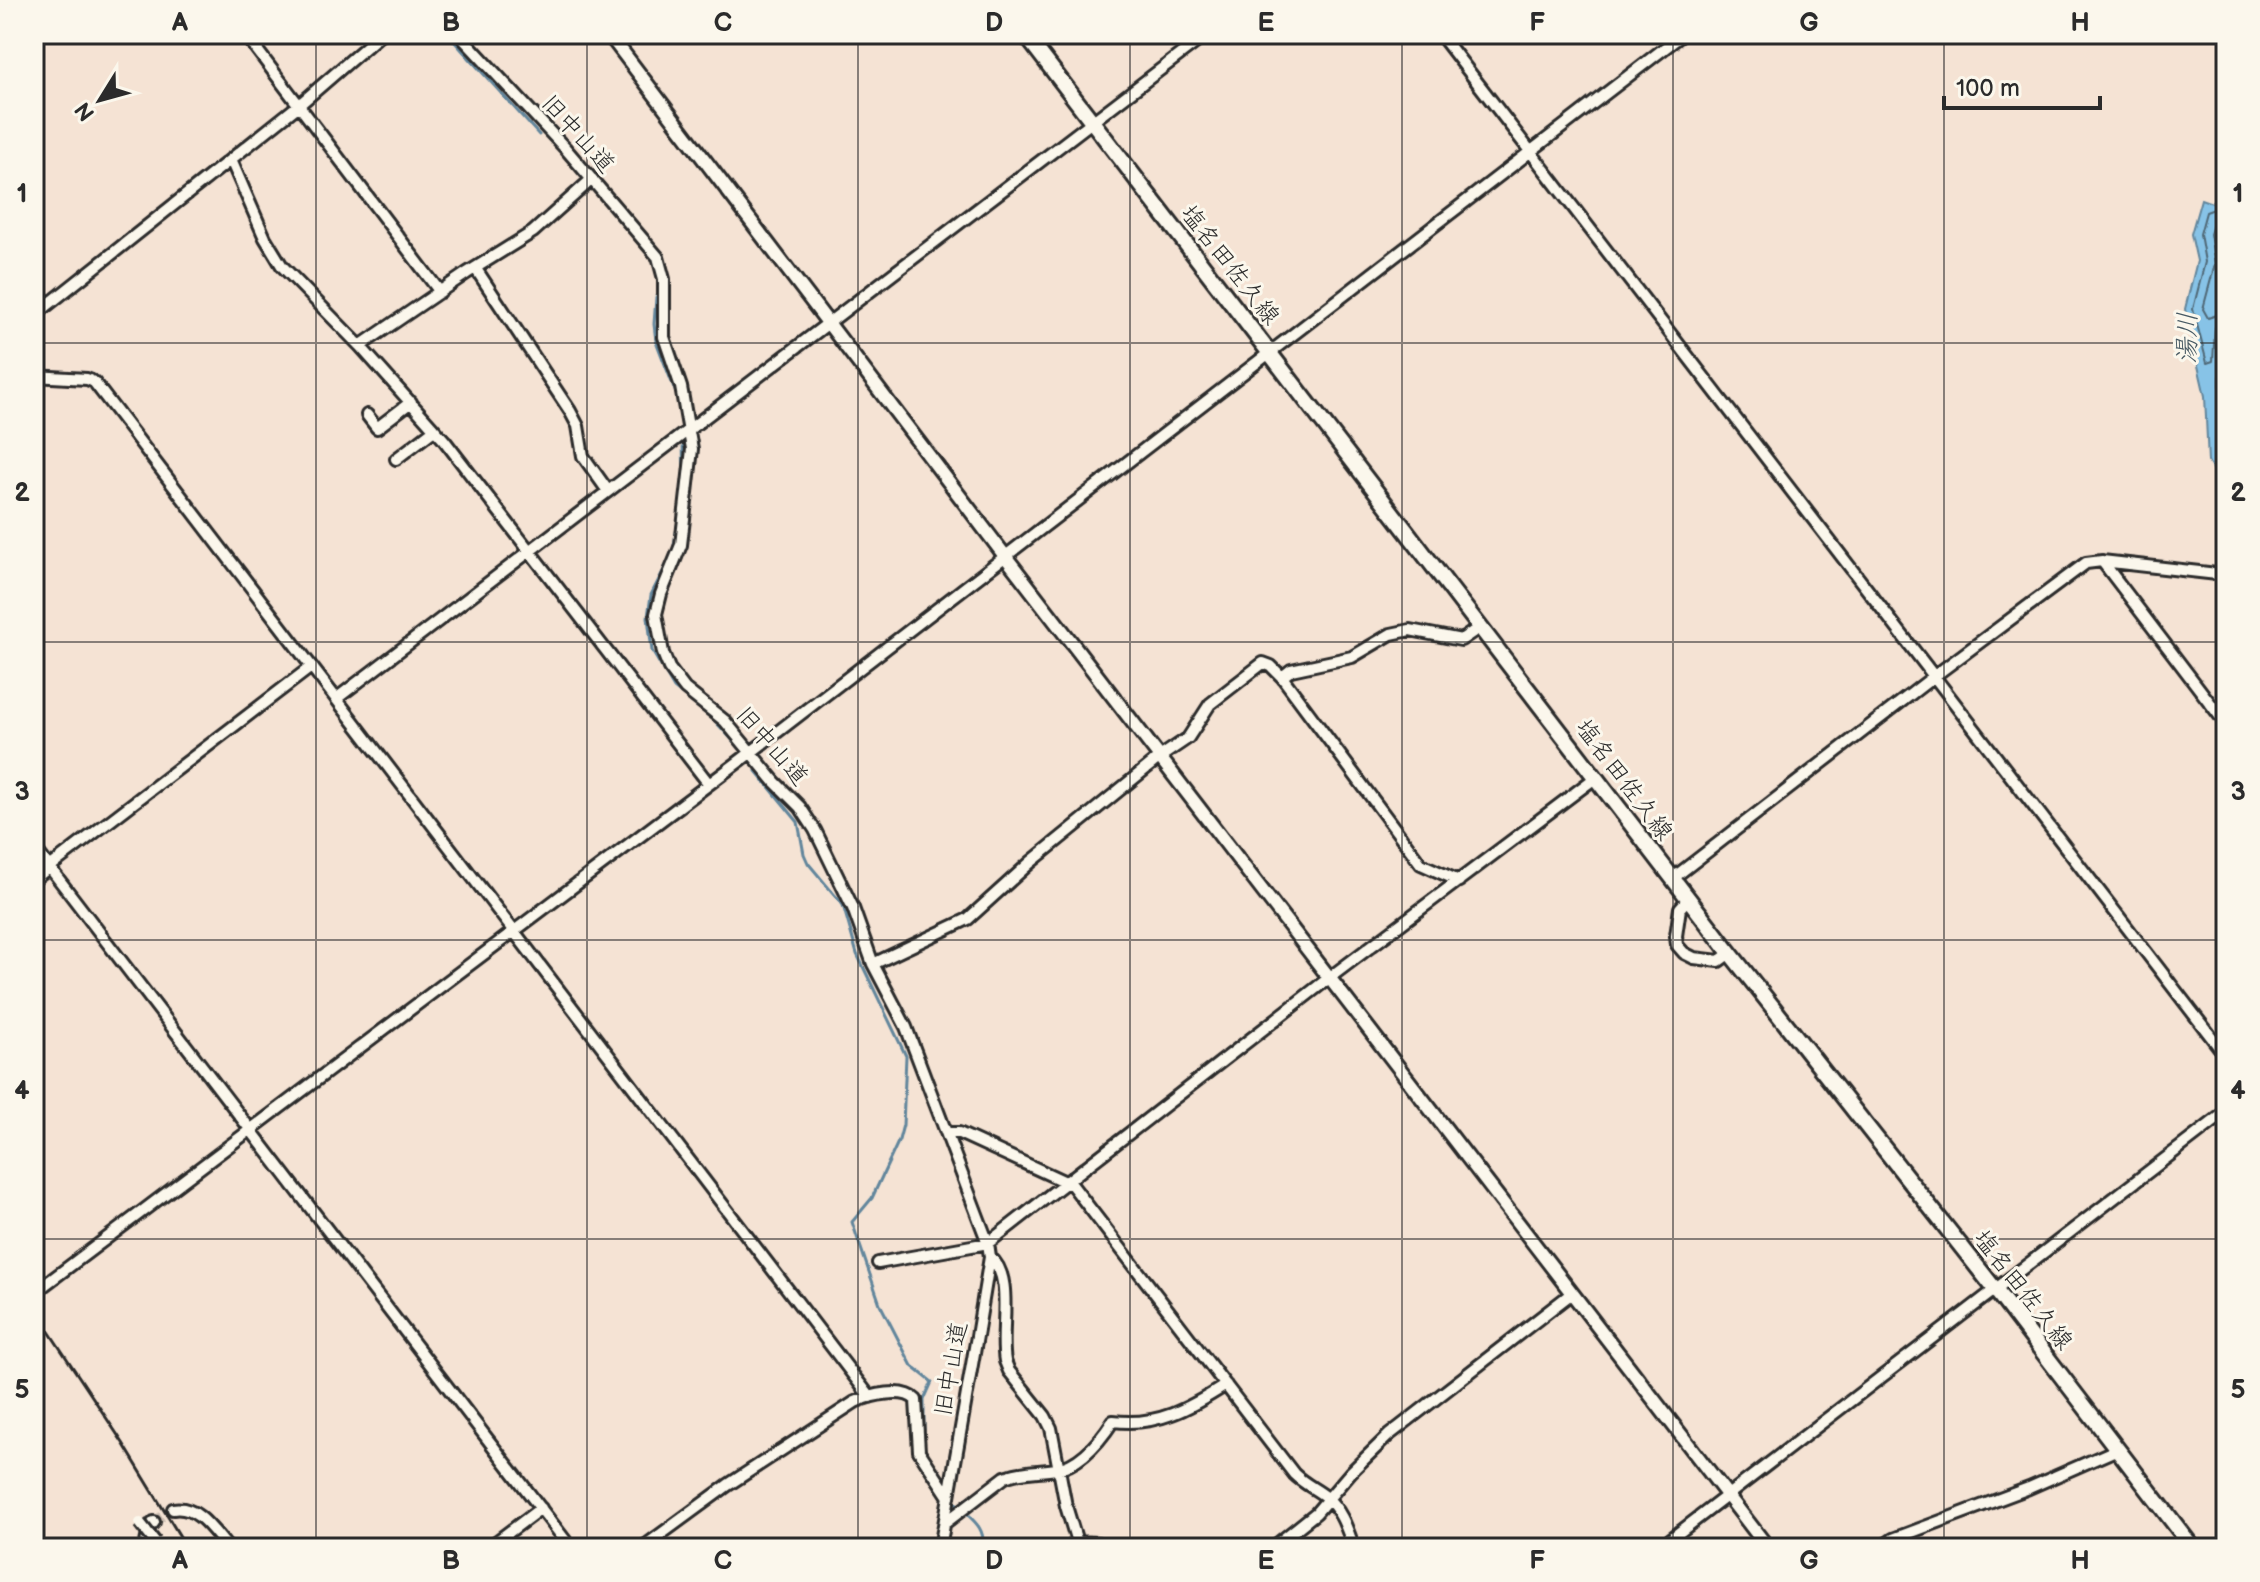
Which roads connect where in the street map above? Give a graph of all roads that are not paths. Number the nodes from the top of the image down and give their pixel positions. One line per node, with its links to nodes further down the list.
1 (245, 34): 9 (street)
2 (381, 34): 9 (street)
3 (459, 34): 13 (street, 旧中山道)
4 (609, 34): 19 (street)
5 (1025, 34): 10 (main road, 塩名田佐久線)
6 (1207, 34): 10 (street)
7 (1440, 34): 11 (street)
8 (1683, 34): 11 (street)
9 (299, 105): 12 (street); 16 (street)
10 (1092, 122): 19 (street); 21 (main road, 塩名田佐久線)
11 (1529, 151): 21 (street); 36 (street)
12 (231, 160): 17 (street); 20 (street)
13 (592, 179): 14 (street); 26 (street, 旧中山道)
14 (476, 269): 16 (street); 28 (street)
15 (34, 287): 17 (street)
16 (440, 292): 20 (street)
17 (48, 305): 18 (street)
18 (34, 316)
19 (829, 325): 26 (street); 30 (street)
20 (360, 346): 23 (street)
21 (1269, 351): 30 (street); 33 (main road, 塩名田佐久線)
22 (34, 376): 34 (street)
23 (411, 402): 24 (street); 25 (street)
24 (367, 415)
25 (434, 430): 27 (street); 29 (street)
26 (690, 430): 28 (street); 39 (street, 旧中山道)
27 (396, 459)
28 (608, 491): 29 (street)
29 (530, 551): 37 (street); 42 (street)
30 (1005, 556): 39 (street); 40 (street)
31 (2102, 561): 32 (street); 36 (street); 38 (street)
32 (2226, 575)
33 (1480, 627): 35 (street); 41 (main road, 塩名田佐久線)
34 (311, 667): 37 (street); 44 (street)
35 (1282, 677): 40 (street); 47 (street)
36 (1933, 677): 46 (street); 53 (street)
37 (336, 699): 49 (street)
38 (2226, 724)
39 (751, 752): 42 (street); 51 (street, 旧中山道)
40 (1160, 757): 51 (street); 52 (street)
41 (1595, 778): 46 (main road, 塩名田佐久線); 47 (street)
42 (709, 784): 49 (street)
43 (34, 847): 44 (street)
44 (49, 867): 45 (street); 55 (street)
45 (34, 879)
46 (1672, 879): 48 (main road, 塩名田佐久線)
47 (1459, 881): 52 (street)
48 (1688, 899): 50 (main road, 塩名田佐久線); 50 (street)
49 (514, 931): 55 (street); 65 (street)
50 (1730, 953): 61 (main road, 塩名田佐久線)
51 (873, 964): 56 (street, 旧中山道)
52 (1329, 978): 57 (street); 63 (street)
53 (2226, 1056)
54 (2226, 1112): 61 (street)
55 (252, 1131): 62 (street); 71 (street)
56 (947, 1133): 57 (street); 58 (street, 旧中山道)
57 (1066, 1181): 58 (street); 64 (street)
58 (988, 1243): 59 (street, 旧中山道); 60 (street)
59 (990, 1257): 67 (street); 69 (street, 旧中山道)
60 (878, 1263)
61 (1994, 1288): 66 (main road, 塩名田佐久線); 68 (street)
62 (34, 1293)
63 (1572, 1293): 68 (street); 70 (street)
64 (1226, 1385): 67 (street); 70 (street)
65 (870, 1397): 69 (street); 81 (street)
66 (2118, 1449): 88 (street); 89 (main road, 塩名田佐久線)
67 (1060, 1469): 75 (street); 76 (street)
68 (1727, 1495): 86 (street); 87 (street)
69 (949, 1497): 75 (street, 旧中山道)
70 (1327, 1498): 84 (street); 85 (street)
71 (541, 1508): 79 (street); 80 (street)
72 (173, 1509): 78 (street)
73 (139, 1521): 77 (street, bridge)
74 (154, 1522): 77 (street)
75 (945, 1523): 82 (street, 旧中山道)
76 (1075, 1545): 83 (street)
77 (152, 1546)
78 (228, 1548)
79 (488, 1548)
80 (571, 1548)
81 (642, 1548)
82 (940, 1548)
83 (1106, 1548)
84 (1272, 1548)
85 (1354, 1548)
86 (1659, 1548)
87 (1768, 1548)
88 (1880, 1548)
89 (2193, 1548)

